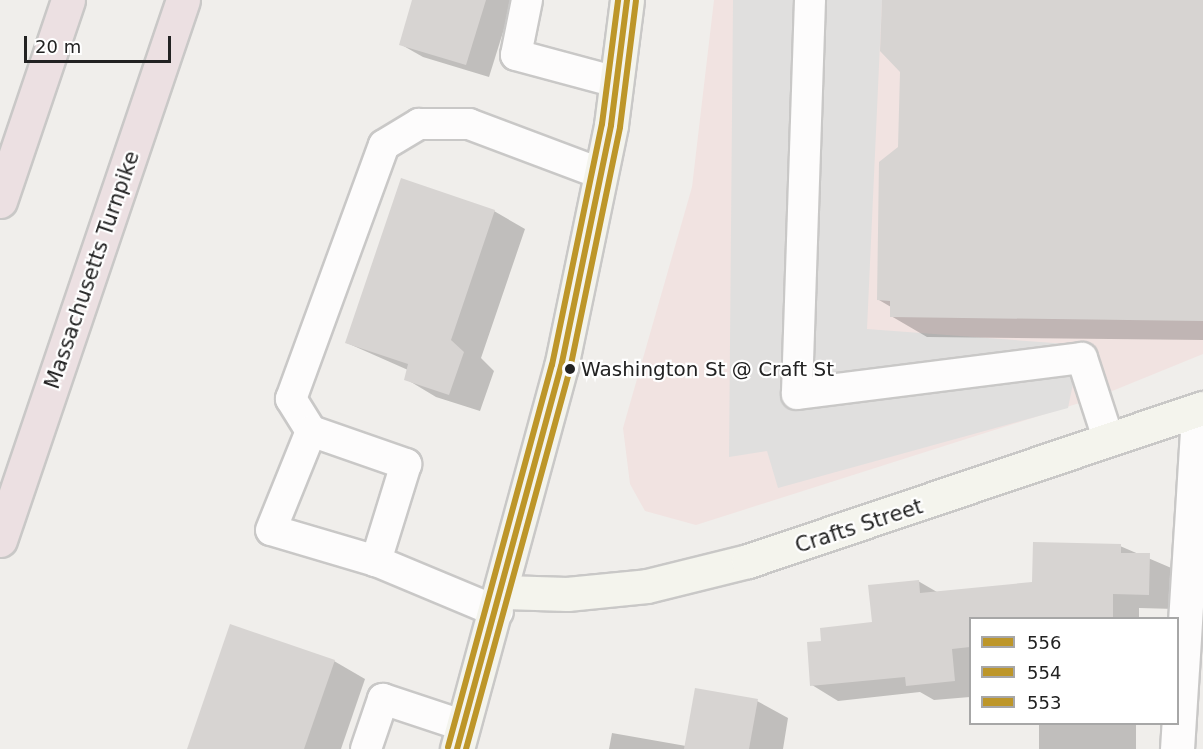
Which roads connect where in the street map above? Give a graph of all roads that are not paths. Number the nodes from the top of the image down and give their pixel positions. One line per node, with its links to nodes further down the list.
1 (68, 0): 8 (highway)
2 (183, 0): 12 (highway, Massachusetts Turnpike)
3 (527, 0): 6 (lane)
4 (627, 0): 6 (main road)
5 (810, 0): 11 (lane)
6 (617, 82): 7 (main road)
7 (602, 174): 10 (lane); 14 (main road)
8 (0, 201)
9 (1200, 410): 11 (main road, Crafts Street); 15 (street)
10 (311, 431): 13 (lane); 13 (lane)
11 (1109, 441): 14 (main road, Crafts Street)
12 (0, 540)
13 (376, 561): 14 (lane)
14 (501, 602): 17 (main road)
15 (1179, 720)
16 (1179, 725): 19 (street)
17 (460, 738): 18 (lane)
18 (366, 749)
19 (1177, 749)

